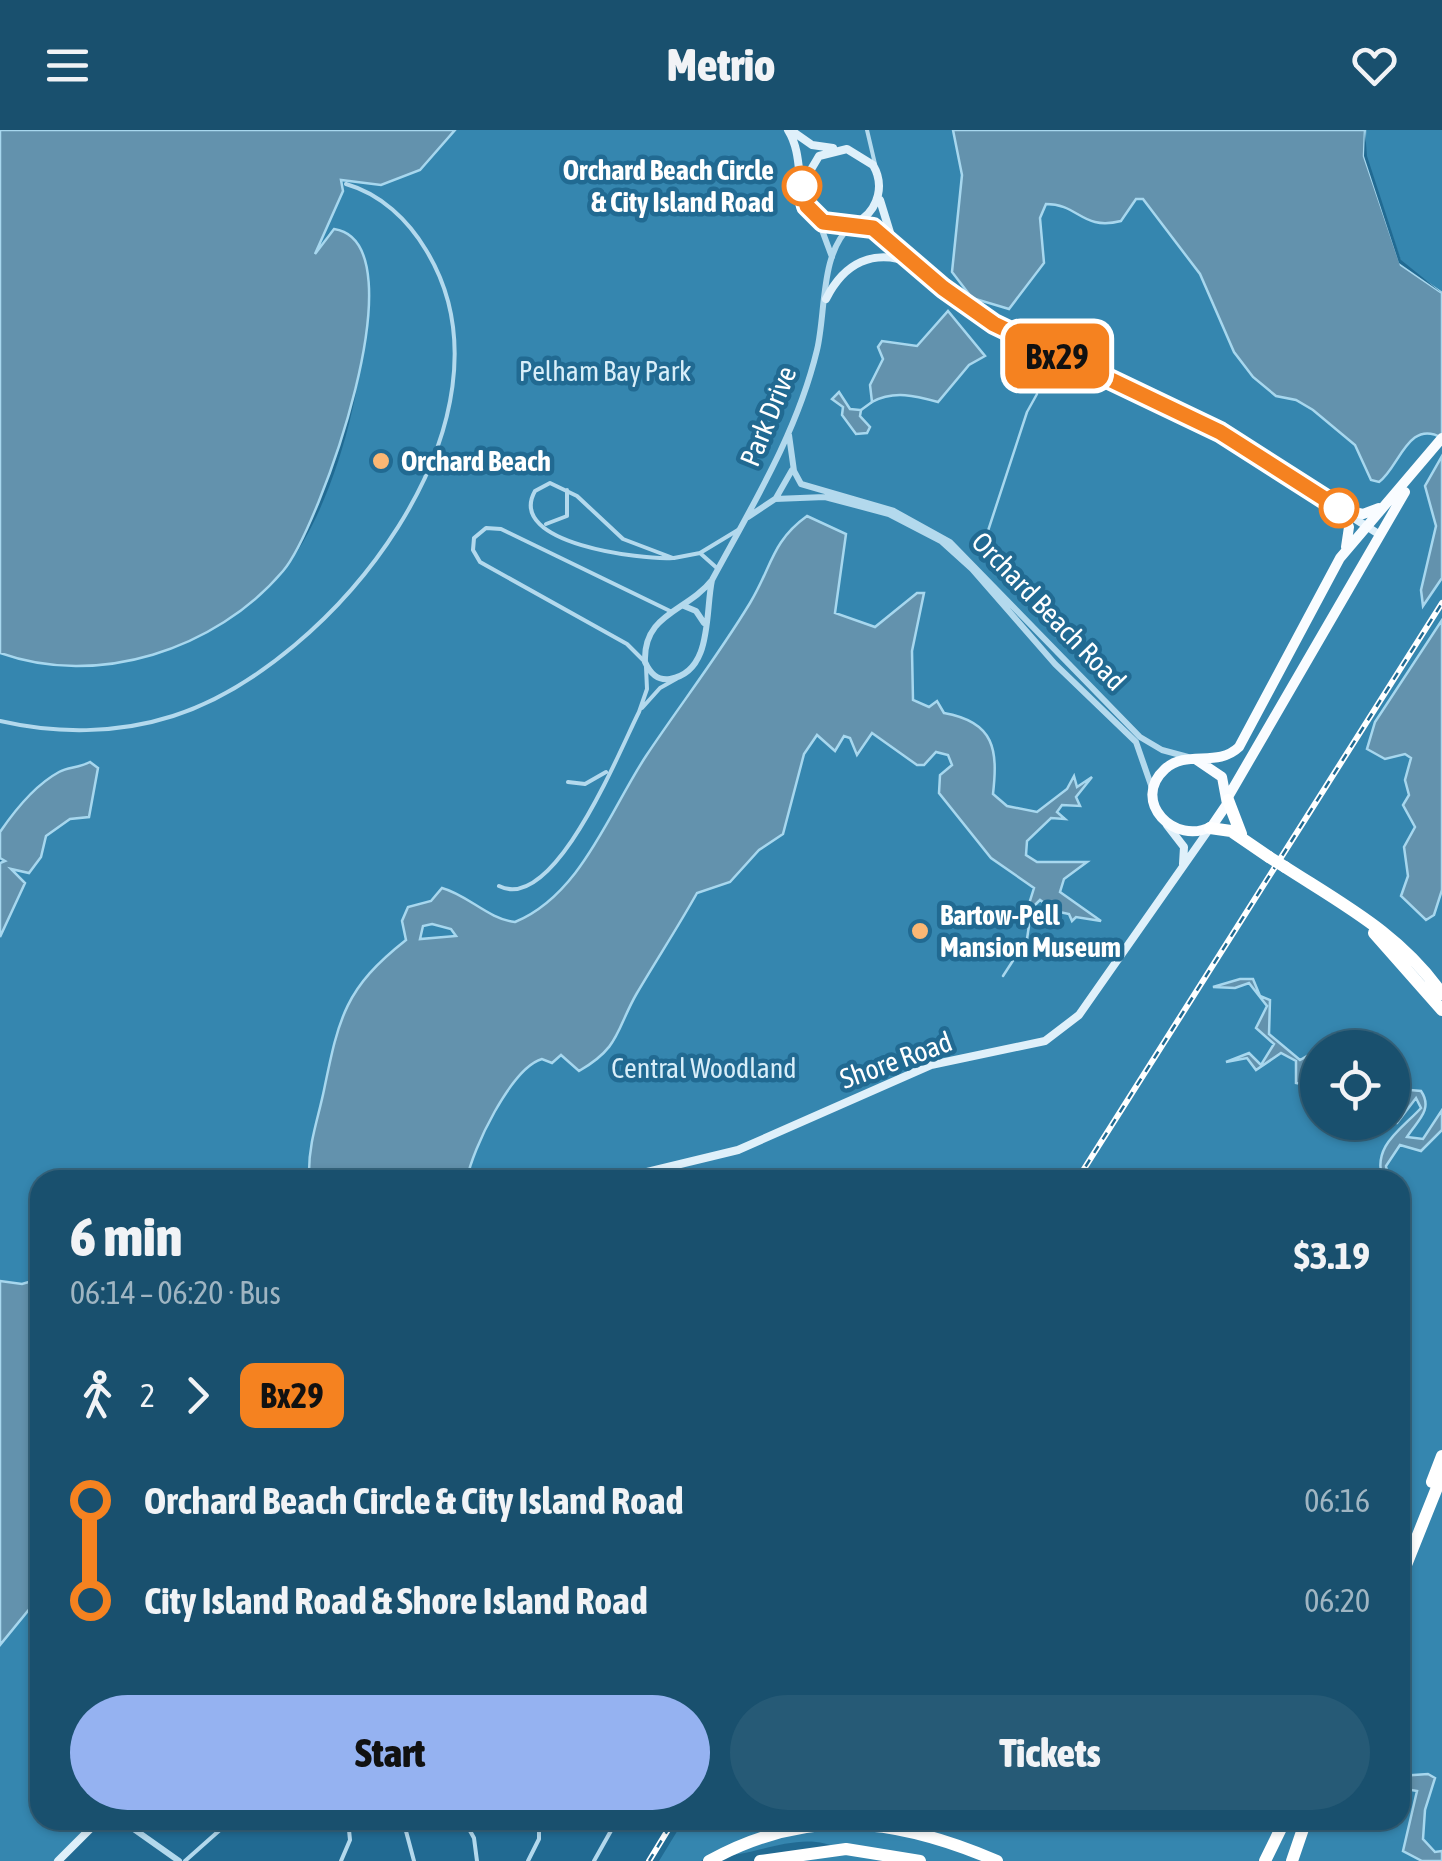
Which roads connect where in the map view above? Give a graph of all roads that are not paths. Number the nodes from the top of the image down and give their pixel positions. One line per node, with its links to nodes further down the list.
1 (789, 130): 3 (main road); 5 (main road)
2 (867, 130): 4 (street)
3 (837, 149): 4 (main road); 5 (main road)
4 (869, 155): 7 (main road)
5 (803, 183): 8 (main road)
6 (346, 184): 41 (street)
7 (880, 196): 9 (main road); 10 (main road)
8 (816, 217): 9 (main road); 11 (street, Park Drive)
9 (855, 224): 10 (main road); 11 (street, Park Drive)
10 (894, 243): 12 (main road)
11 (832, 258): 13 (street, Park Drive)
12 (916, 264): 13 (main road); 22 (main road)
13 (826, 299): 14 (street, Park Drive)
14 (789, 434): 16 (street, Park Drive); 17 (street)
15 (1440, 440): 21 (main road); 27 (main road)
16 (777, 458): 17 (street, Orchard Beach Road); 19 (street, Park Drive)
17 (793, 466): 20 (street); 42 (street, Orchard Beach Road)
18 (567, 490): 24 (street); 24 (street); 30 (street)
19 (756, 500): 20 (street, Orchard Beach Road); 23 (street, Park Drive)
20 (771, 501): 23 (street); 45 (street, Orchard Beach Road)
21 (1384, 506): 22 (main road); 25 (main road)
22 (1342, 509): 25 (main road); 28 (main road)
23 (747, 518): 26 (street, Park Drive)
24 (540, 522): 30 (street)
25 (1365, 526): 27 (main road); 28 (main road)
26 (742, 527): 29 (street); 31 (street, Park Drive)
27 (1377, 533): 36 (main road)
28 (1345, 551): 33 (main road)
29 (700, 554): 30 (street); 31 (street)
30 (673, 558)
31 (718, 569): 32 (street, Park Drive)
32 (712, 580): 34 (street, Park Drive); 37 (street, Park Drive)
33 (1316, 601): 36 (main road); 42 (main road)
34 (683, 606): 35 (street, Park Drive); 37 (street)
35 (670, 610): 38 (street, Park Drive); 38 (street)
36 (1334, 610): 46 (main road)
37 (706, 630): 39 (street, Park Drive)
38 (645, 665): 39 (street); 40 (street, Park Drive)
39 (683, 674): 40 (street, Park Drive)
40 (639, 712): 43 (street, Park Drive)
41 (0, 722)
42 (1196, 759): 45 (main road); 46 (main road)
43 (609, 769): 44 (street); 52 (street, Park Drive)
44 (568, 782)
45 (1153, 794): 47 (main road)
46 (1228, 799): 48 (main road); 49 (highway)
47 (1167, 825): 48 (main road); 50 (main road)
48 (1210, 828): 49 (highway); 50 (main road, Shore Road)
49 (1249, 843): 51 (highway, bridge)
50 (1181, 870): 55 (main road, Shore Road)
51 (1313, 885): 53 (highway); 54 (highway)
52 (499, 886)
53 (1442, 991)
54 (1442, 1010)
55 (655, 1170)
56 (1442, 1456): 58 (highway)
57 (1442, 1475): 59 (highway)
58 (1410, 1537)
59 (1410, 1555)
60 (87, 1830): 72 (main road)
61 (136, 1830): 73 (street)
62 (220, 1830): 73 (street)
63 (349, 1830): 74 (street)
64 (406, 1830): 75 (street)
65 (470, 1830): 76 (street)
66 (540, 1830): 77 (street)
67 (611, 1830): 78 (street)
68 (801, 1830): 79 (highway)
69 (901, 1830): 82 (highway)
70 (1280, 1830): 83 (highway)
71 (1300, 1830): 84 (highway)
72 (58, 1861)
73 (182, 1861)
74 (341, 1861)
75 (414, 1861)
76 (477, 1861)
77 (528, 1861)
78 (594, 1861)
79 (709, 1861)
80 (760, 1861): 81 (highway)
81 (920, 1861)
82 (996, 1861)
83 (1265, 1861)
84 (1289, 1861)

